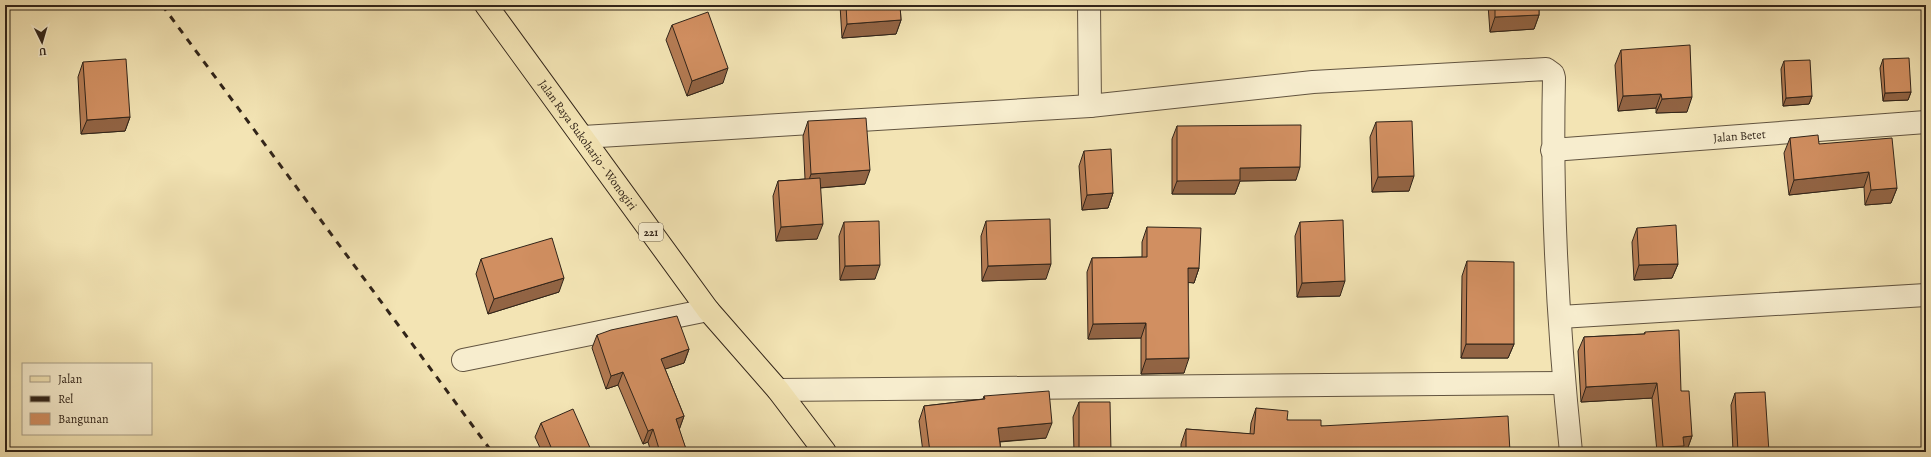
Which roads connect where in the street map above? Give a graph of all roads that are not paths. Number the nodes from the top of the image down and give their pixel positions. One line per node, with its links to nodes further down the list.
1 (486, 5): 5 (main road, Jalan Raya Sukoharjo - Wonogiri / 221)
2 (1089, 5): 3 (street)
3 (1090, 106): 5 (street); 6 (street)
4 (1926, 122): 6 (street, Jalan Betet)
5 (583, 137): 8 (main road, Jalan Raya Sukoharjo - Wonogiri / 221)
6 (1552, 150): 9 (street)
7 (1926, 295): 9 (street)
8 (708, 310): 10 (street); 12 (main road, Jalan Raya Sukoharjo - Wonogiri / 221)
9 (1560, 317): 11 (street)
10 (463, 360)
11 (1564, 383): 12 (street); 14 (street)
12 (778, 390): 13 (main road, Jalan Raya Sukoharjo - Wonogiri / 221)
13 (825, 452)
14 (1571, 452)

